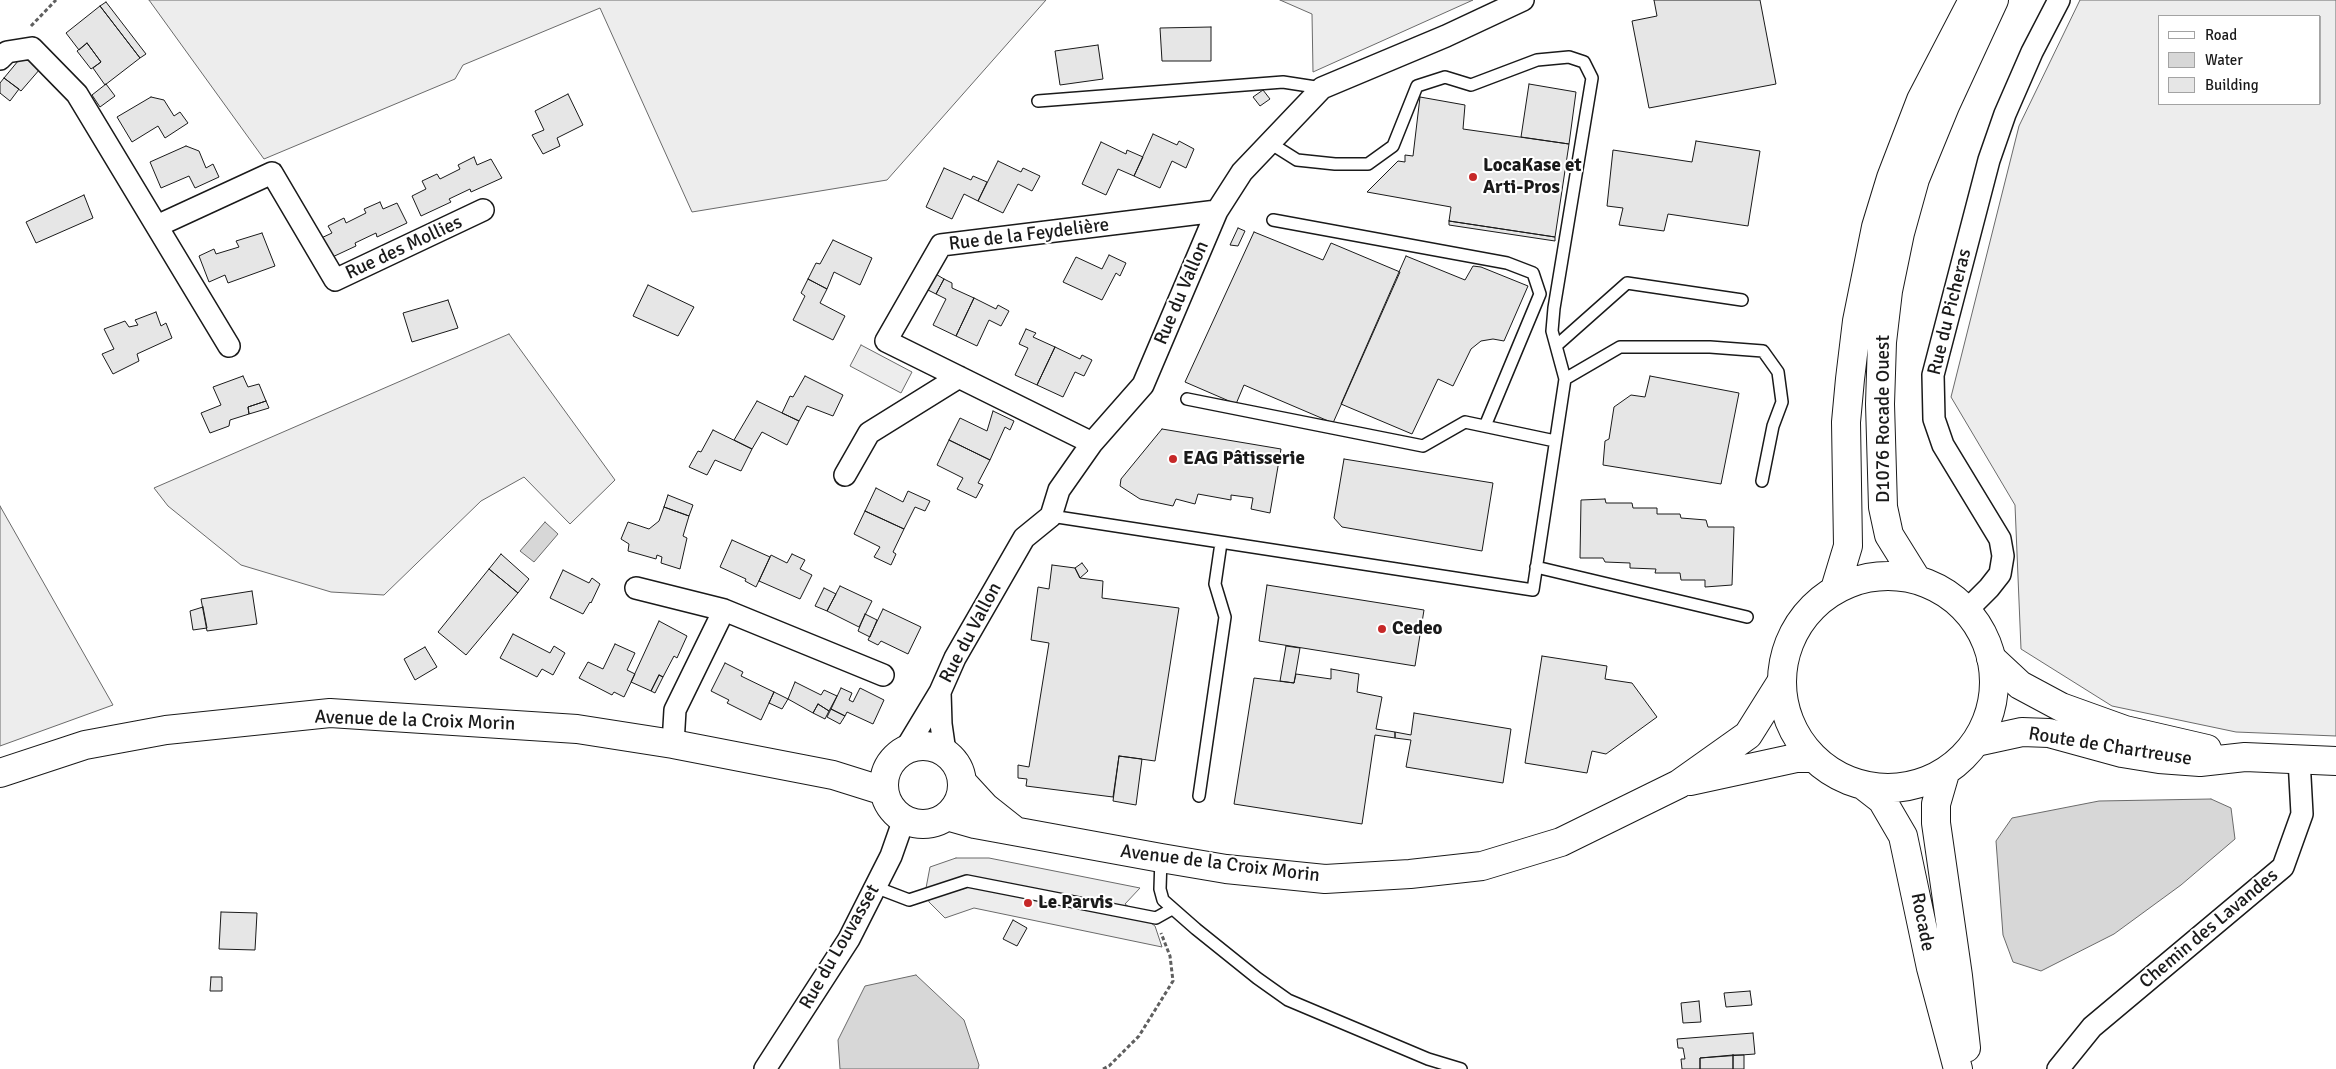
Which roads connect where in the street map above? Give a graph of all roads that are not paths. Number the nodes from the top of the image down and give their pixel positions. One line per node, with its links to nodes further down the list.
1 (1523, 0): 6 (street, Rue du Vallon)
2 (1973, 0): 29 (main road)
3 (1994, 0): 27 (main road, D1076 Rocade Ouest)
4 (2059, 0): 31 (street, Rue du Picheras)
5 (0, 59): 12 (street)
6 (1322, 88): 7 (lane); 8 (street, Rue du Vallon)
7 (1038, 102)
8 (1270, 143): 10 (street, Rue du Vallon); 15 (lane)
9 (484, 210): 12 (street, Rue des Mollies)
10 (1217, 211): 16 (street, Rue de la Feydelière); 21 (street, Rue du Vallon)
11 (1274, 220): 19 (lane)
12 (157, 226): 14 (street)
13 (1742, 300): 15 (lane)
14 (229, 346)
15 (1556, 346): 17 (lane)
16 (959, 377): 21 (street, Rue de la Feydelière); 22 (street)
17 (1565, 379): 20 (lane); 23 (lane)
18 (1187, 400): 19 (lane)
19 (1485, 426): 20 (lane)
20 (1555, 441): 26 (lane)
21 (1092, 442): 24 (street, Rue du Vallon)
22 (845, 475)
23 (1762, 481)
24 (1051, 516): 25 (lane); 36 (street, Rue du Vallon)
25 (1220, 543): 26 (lane); 52 (lane)
26 (1536, 567): 32 (lane)
27 (1917, 580): 29 (main road); 31 (main road)
28 (636, 588): 30 (street)
29 (1835, 589): 35 (main road)
30 (724, 610): 34 (street); 38 (street)
31 (1966, 611): 33 (main road)
32 (1747, 617)
33 (1991, 658): 37 (main road); 42 (main road, Route de Chartreuse)
34 (883, 675)
35 (1780, 684): 41 (main road); 49 (main road, Avenue de la Croix Morin)
36 (940, 692): 39 (street, Rue du Vallon); 40 (street, Rue du Vallon)
37 (1976, 742): 42 (main road, Route de Chartreuse); 46 (main road)
38 (673, 744): 45 (main road, Avenue de la Croix Morin); 47 (main road, Avenue de la Croix Morin)
39 (945, 752): 40 (main road); 48 (main road)
40 (900, 754): 47 (main road, Avenue de la Croix Morin); 51 (main road)
41 (1812, 758): 49 (main road, Avenue de la Croix Morin); 50 (main road)
42 (2245, 758): 43 (main road, Route de Chartreuse)
43 (2299, 759): 44 (main road, Route de Chartreuse); 63 (street, Chemin des Lavandes)
44 (2336, 761)
45 (0, 773)
46 (1944, 773): 50 (main road); 62 (main road, Rocade)
47 (833, 775): 51 (main road, Avenue de la Croix Morin)
48 (962, 782): 53 (main road); 55 (main road, Avenue de la Croix Morin)
49 (1679, 784): 56 (main road, Avenue de la Croix Morin)
50 (1864, 786): 61 (main road, Rocade)
51 (884, 791): 54 (main road)
52 (1199, 796)
53 (947, 816): 54 (main road); 55 (main road, Avenue de la Croix Morin)
54 (904, 819): 57 (street, Rue du Louvasset)
55 (1016, 831): 56 (main road, Avenue de la Croix Morin)
56 (1161, 858): 58 (lane)
57 (875, 887): 58 (lane); 59 (street, Rue du Louvasset)
58 (1172, 909): 60 (lane)
59 (765, 1069)
60 (1461, 1069)
61 (1958, 1069)
62 (1968, 1069)
63 (2058, 1069)

